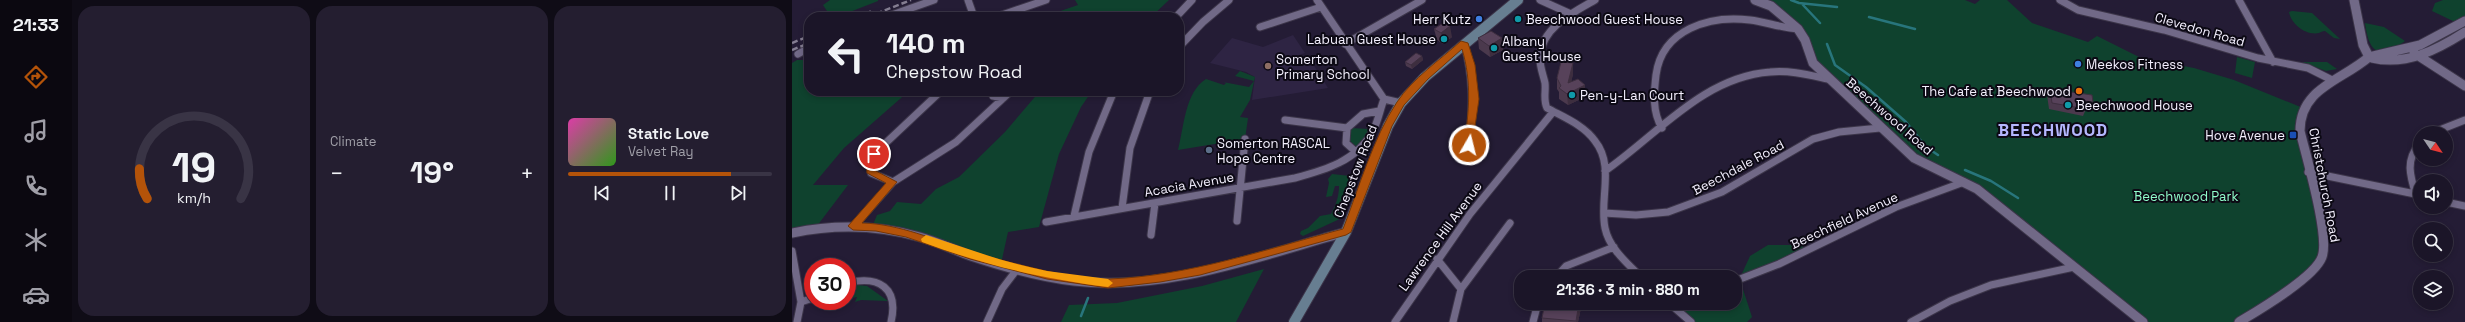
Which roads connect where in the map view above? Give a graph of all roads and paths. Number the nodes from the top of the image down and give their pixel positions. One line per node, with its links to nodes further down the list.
1 (934, 0): 16 (street)
2 (968, 0): 17 (street)
3 (1046, 0): 18 (street)
4 (1192, 0): 19 (street)
5 (1229, 0): 25 (street)
6 (1317, 0): 15 (street)
7 (1422, 0): 27 (street)
8 (1518, 0): 26 (main road, Chepstow Road)
9 (1540, 0): 20 (street)
10 (1596, 0): 20 (street)
11 (1755, 0): 23 (street, Beechwood Road)
12 (2060, 0): 33 (street, Clevedon Road)
13 (2239, 0): 33 (street)
14 (2354, 0): 32 (street)
15 (1321, 7): 22 (street); 27 (street)
16 (900, 12)
17 (972, 12)
18 (1011, 12)
19 (1181, 12)
20 (1571, 14): 46 (street)
21 (2463, 24): 28 (street)
22 (1260, 27)
23 (1798, 29): 34 (street, Beechwood Road); 51 (street)
24 (2465, 32): 31 (street)
25 (1184, 42)
26 (1464, 43): 44 (main road, Chepstow Road); 54 (street)
27 (1345, 44): 43 (street)
28 (2410, 50): 31 (street); 32 (street)
29 (804, 51): 30 (street)
30 (798, 54)
31 (2417, 55): 32 (street); 36 (street)
32 (2369, 57): 35 (street, Christchurch Road)
33 (2273, 62): 35 (street, Clevedon Road)
34 (1828, 79): 51 (street); 52 (street, Beechwood Road)
35 (2332, 80): 58 (street, Christchurch Road)
36 (2465, 86)
37 (936, 96): 60 (street)
38 (993, 96): 42 (street)
39 (1005, 96): 42 (street)
40 (1112, 96): 69 (street)
41 (1148, 96): 67 (street)
42 (1003, 98): 60 (street)
43 (1384, 99): 44 (street); 45 (street, Acacia Avenue)
44 (1401, 103): 74 (main road, Chepstow Road)
45 (1378, 111): 50 (street); 55 (street, Acacia Avenue)
46 (1553, 112): 57 (street); 79 (street, Lawrence Hill Avenue)
47 (1285, 120): 50 (street)
48 (2465, 120): 49 (street)
49 (2450, 126)
50 (1346, 128): 55 (street)
51 (1662, 128): 57 (street)
52 (1880, 128): 61 (street, Beechwood Road); 68 (street, Beechdale Road)
53 (1244, 139): 62 (street)
54 (1469, 145)
55 (1356, 152): 62 (street, Acacia Avenue)
56 (2413, 152): 59 (street)
57 (1605, 171): 68 (street)
58 (2308, 172): 63 (street); 101 (street, Christchurch Road)
59 (2413, 181)
60 (893, 182): 73 (street)
61 (1964, 182): 80 (street, Beechwood Road); 84 (street, Beechfield Avenue)
62 (1238, 187): 64 (street, Acacia Avenue); 70 (street)
63 (2413, 194)
64 (1155, 203): 67 (street, Acacia Avenue); 76 (street)
65 (2453, 203): 66 (street)
66 (2465, 206)
67 (1122, 208): 69 (street, Acacia Avenue)
68 (1604, 213): 77 (street)
69 (1074, 216): 71 (street, Acacia Avenue)
70 (1237, 221)
71 (1046, 222)
72 (1510, 223): 86 (street)
73 (853, 226): 75 (street); 81 (street)
74 (1346, 232): 81 (street); 94 (main road, Chepstow Road)
75 (792, 233)
76 (1151, 235)
77 (1614, 247): 82 (street); 83 (street)
78 (792, 251): 88 (street)
79 (1437, 259): 86 (street); 95 (street, Lawrence Hill Avenue)
80 (2074, 267): 99 (street); 100 (street, Beechwood Road)
81 (1018, 268): 93 (street)
82 (1562, 270)
83 (1635, 270)
84 (1742, 278)
85 (856, 279): 92 (street)
86 (1461, 289): 96 (street)
87 (804, 301): 88 (street)
88 (801, 302): 91 (street)
89 (1536, 310): 97 (street)
90 (1677, 310): 98 (street)
91 (797, 322)
92 (891, 322)
93 (987, 322)
94 (1294, 322)
95 (1395, 322)
96 (1453, 322)
97 (1533, 322)
98 (1691, 322)
99 (1911, 322)
100 (2143, 322)
101 (2239, 322)

